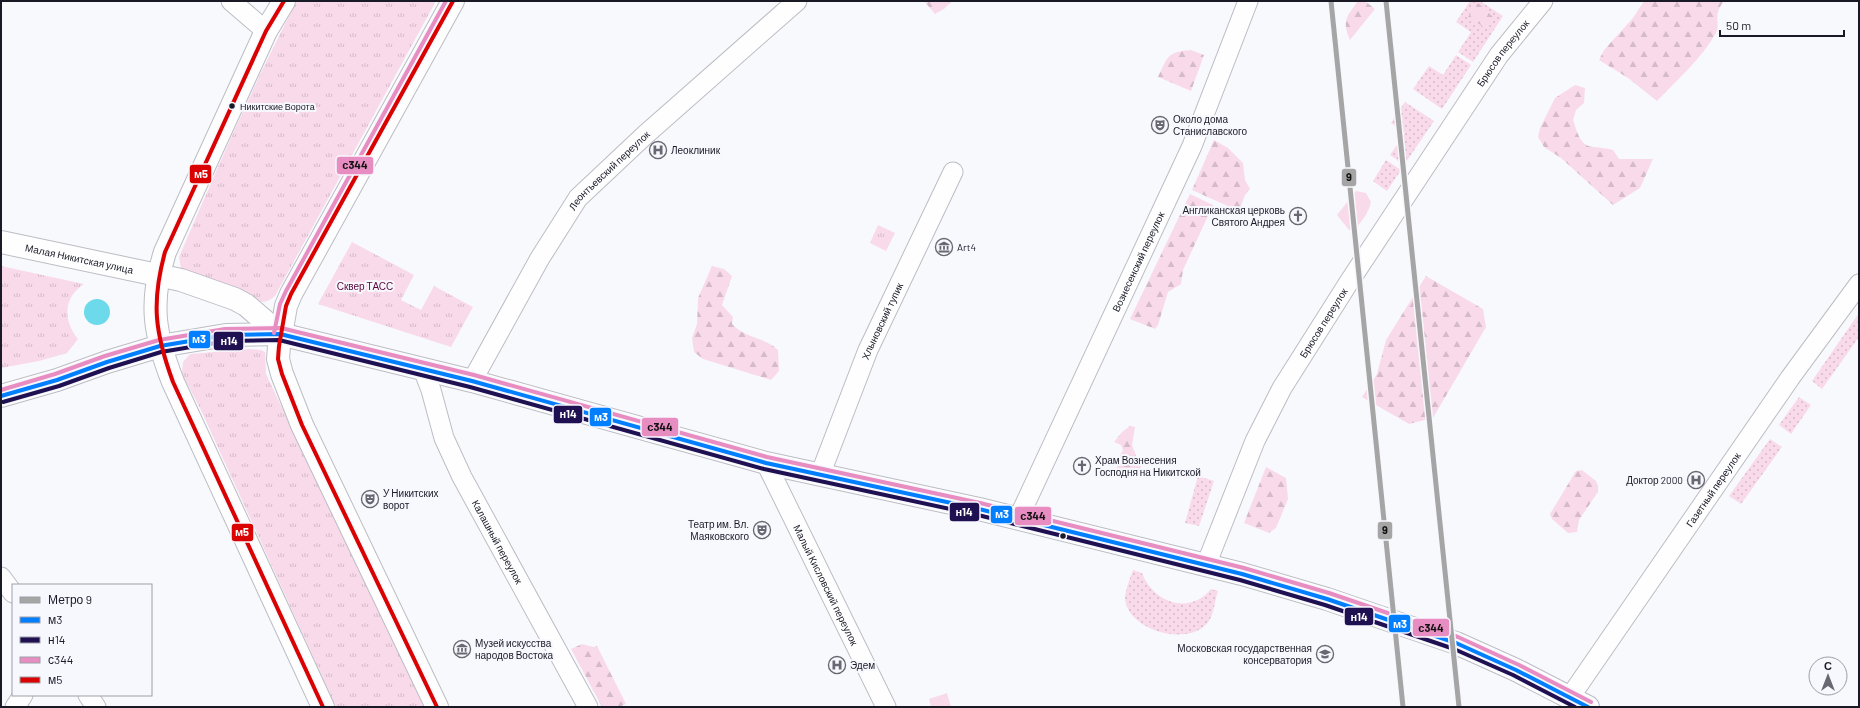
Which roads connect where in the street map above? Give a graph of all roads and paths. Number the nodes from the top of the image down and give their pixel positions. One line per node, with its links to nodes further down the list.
1 (232, 1): 7 (street)
2 (284, 1): 7 (street)
3 (453, 1): 12 (street)
4 (797, 1): 15 (street, Леонтьевский переулок)
5 (1248, 1): 19 (street, Вознесенский переулок)
6 (1543, 1): 20 (street, Брюсов переулок)
7 (266, 31): 10 (street)
8 (953, 172): 18 (street, Хлыновский тупик)
9 (1, 242): 10 (street, Малая Никитская улица)
10 (158, 275): 12 (street, Малая Никитская улица); 13 (street)
11 (1859, 284): 25 (street, Газетный переулок)
12 (280, 334): 13 (street); 14 (street); 29 (street)
13 (160, 346): 16 (street); 28 (street)
14 (423, 369): 15 (street); 30 (street, Калашный переулок)
15 (472, 381): 17 (street)
16 (1, 396)
17 (766, 463): 18 (street); 31 (street, Малый Кисловский переулок)
18 (820, 475): 19 (street)
19 (1018, 519): 20 (street)
20 (1206, 565): 25 (street)
21 (1, 577): 22 (street)
22 (12, 592)
23 (22, 696): 26 (street)
24 (89, 696): 27 (street)
25 (1579, 702)
26 (16, 707)
27 (96, 707)
28 (323, 707)
29 (437, 707)
30 (588, 707)
31 (886, 707)

